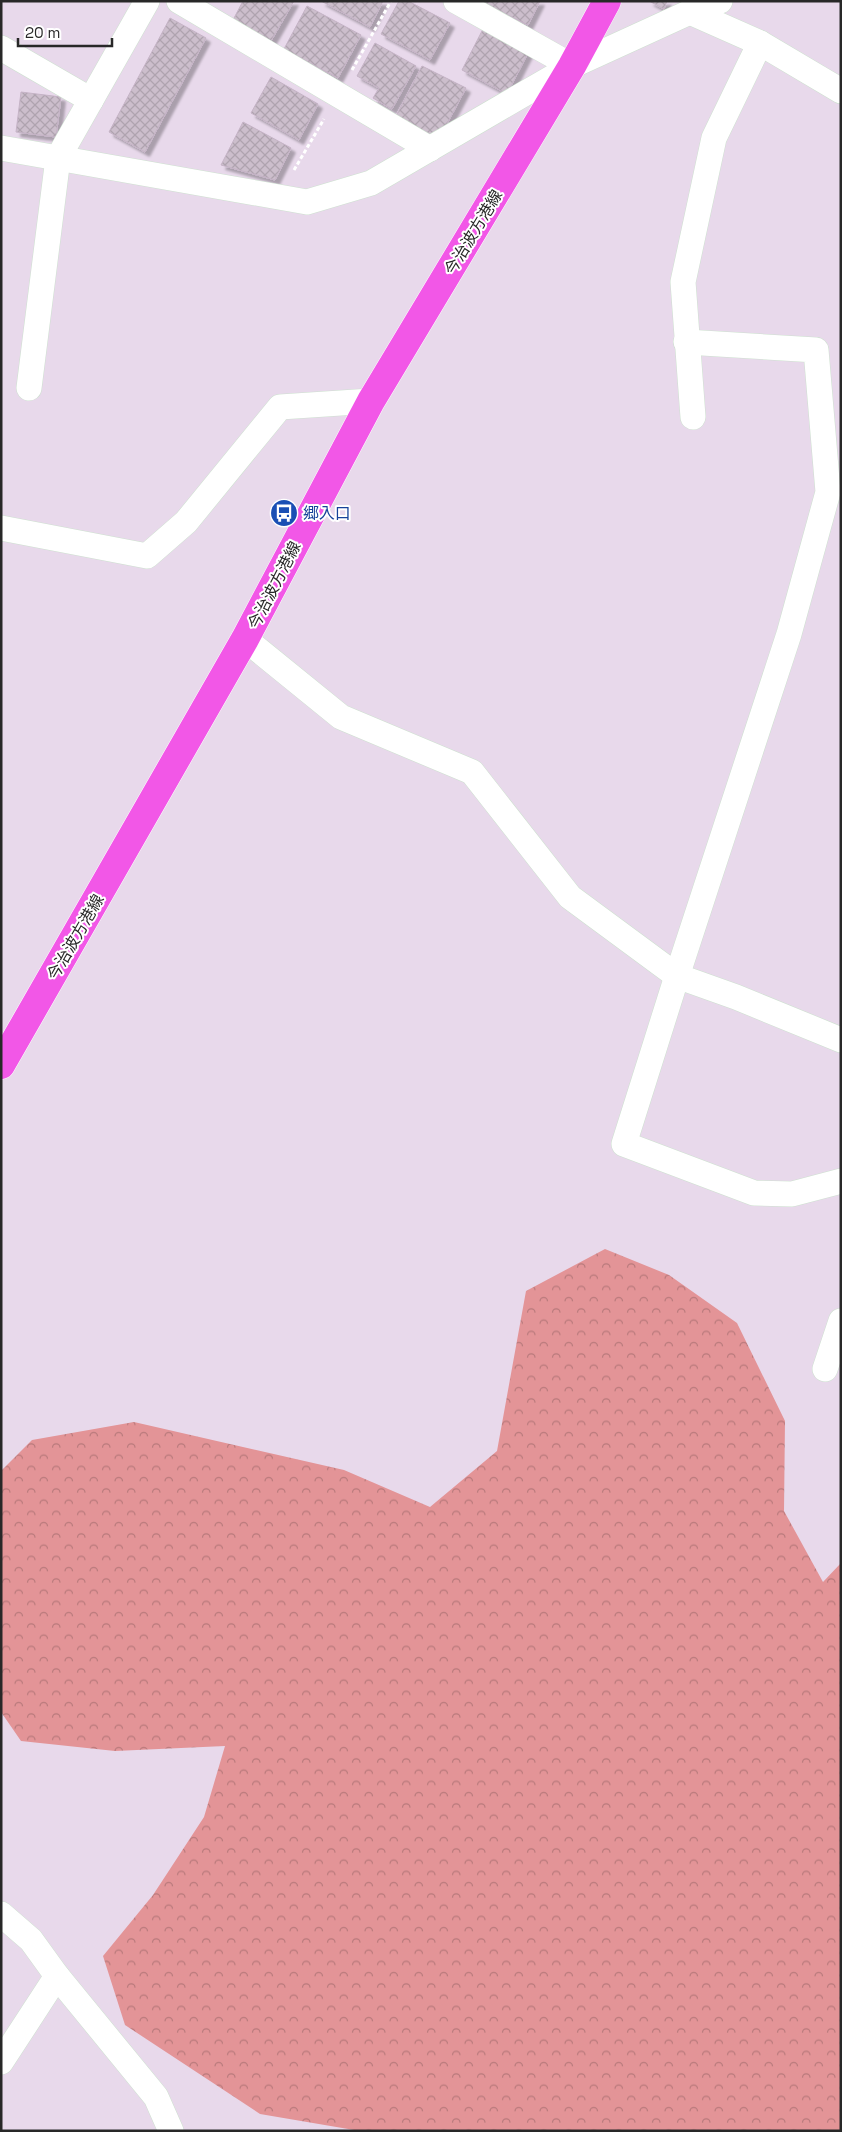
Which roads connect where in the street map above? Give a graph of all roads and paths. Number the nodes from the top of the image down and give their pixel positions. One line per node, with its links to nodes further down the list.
1 (147, 1): 11 (street)
2 (178, 1): 13 (street)
3 (456, 1): 9 (street)
4 (607, 1): 9 (main road, 今治波方港線)
5 (720, 1): 6 (street)
6 (690, 12): 7 (street); 9 (street)
7 (760, 43): 10 (street); 15 (street)
8 (1, 48): 11 (street)
9 (572, 66): 13 (street); 17 (main road, 今治波方港線)
10 (841, 91)
11 (91, 100): 14 (street)
12 (1, 148): 14 (street)
13 (430, 149): 14 (street)
14 (58, 158): 16 (street)
15 (686, 342): 18 (street); 21 (street)
16 (29, 388)
17 (372, 401): 19 (street); 20 (main road, 今治波方港線)
18 (693, 417)
19 (1, 528)
20 (245, 639): 21 (street); 23 (main road, 今治波方港線)
21 (678, 976): 22 (street); 24 (street)
22 (841, 1040)
23 (1, 1065)
24 (841, 1181)
25 (841, 1321): 26 (street)
26 (825, 1369)
27 (1, 1914): 28 (street)
28 (56, 1976): 29 (street); 30 (street)
29 (1, 2062)
30 (171, 2131)

